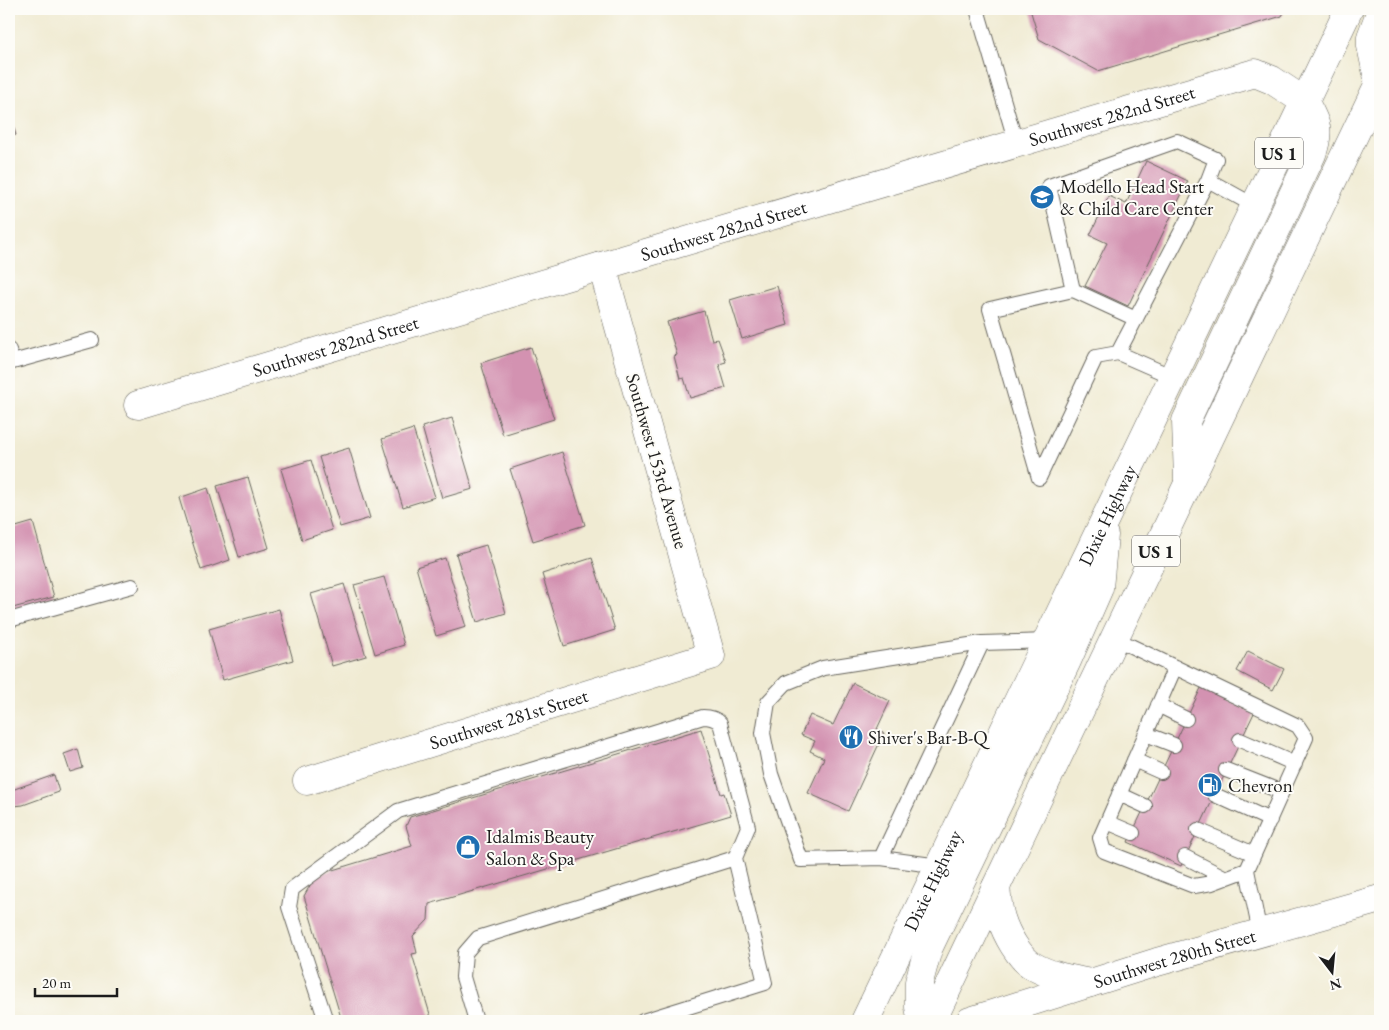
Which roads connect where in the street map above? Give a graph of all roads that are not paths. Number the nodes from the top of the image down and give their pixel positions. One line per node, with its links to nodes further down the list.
1 (977, 9): 6 (lane)
2 (1349, 9): 5 (main road, Dixie Highway / US 1)
3 (1380, 13): 4 (main road)
4 (1380, 82): 17 (main road, US 1)
5 (1304, 101): 6 (main road, Southwest 282nd Street); 8 (main road, Dixie Highway / US 1); 17 (main road)
6 (1016, 143): 9 (main road, Southwest 282nd Street)
7 (1208, 180): 8 (lane); 10 (lane); 11 (lane)
8 (1255, 206): 15 (main road, Dixie Highway / US 1)
9 (602, 266): 16 (main road, Southwest 282nd Street); 24 (main road, Southwest 153rd Avenue)
10 (1073, 290): 11 (lane); 13 (lane)
11 (1136, 319): 13 (lane)
12 (92, 340): 14 (lane)
13 (1118, 353): 15 (lane)
14 (10, 358)
15 (1173, 377): 18 (main road, Dixie Highway / US 1)
16 (138, 406)
17 (1188, 483): 21 (main road, US 1)
18 (1106, 516): 22 (main road, Dixie Highway / US 1); 59 (main road)
19 (132, 586): 20 (lane)
20 (9, 620)
21 (1114, 638): 25 (lane); 51 (main road, US 1)
22 (1047, 642): 23 (lane); 48 (main road, Dixie Highway / US 1)
23 (982, 643): 47 (lane); 47 (lane)
24 (711, 656): 35 (main road, Southwest 281st Street)
25 (1175, 667): 26 (lane); 32 (lane)
26 (1158, 705): 27 (lane); 28 (lane)
27 (1186, 719)
28 (1146, 734): 30 (lane); 31 (lane)
29 (1240, 740): 32 (lane)
30 (1174, 745)
31 (1134, 760): 34 (lane); 37 (lane)
32 (1295, 764): 36 (lane)
33 (1226, 770): 36 (lane)
34 (1161, 772)
35 (307, 781)
36 (1282, 792): 40 (lane)
37 (1119, 794): 39 (lane); 41 (lane)
38 (1215, 795): 40 (lane)
39 (1145, 806)
40 (1270, 820): 44 (lane)
41 (1107, 822): 43 (lane); 50 (lane)
42 (1198, 830): 44 (lane)
43 (1133, 833)
44 (1254, 854): 49 (lane)
45 (1185, 857): 50 (lane)
46 (735, 858): 55 (lane); 56 (lane); 57 (lane)
47 (881, 858): 48 (lane)
48 (939, 866): 58 (main road, Dixie Highway / US 1)
49 (1247, 870): 50 (lane); 53 (lane)
50 (1226, 878)
51 (996, 887): 54 (main road); 60 (main road, US 1)
52 (1380, 900): 53 (main road, Southwest 280th Street)
53 (1260, 933): 54 (main road, Southwest 280th Street)
54 (1090, 983): 61 (main road, Southwest 280th Street)
55 (326, 1021)
56 (476, 1021)
57 (643, 1021)
58 (865, 1021)
59 (922, 1021)
60 (932, 1021)
61 (970, 1021)

